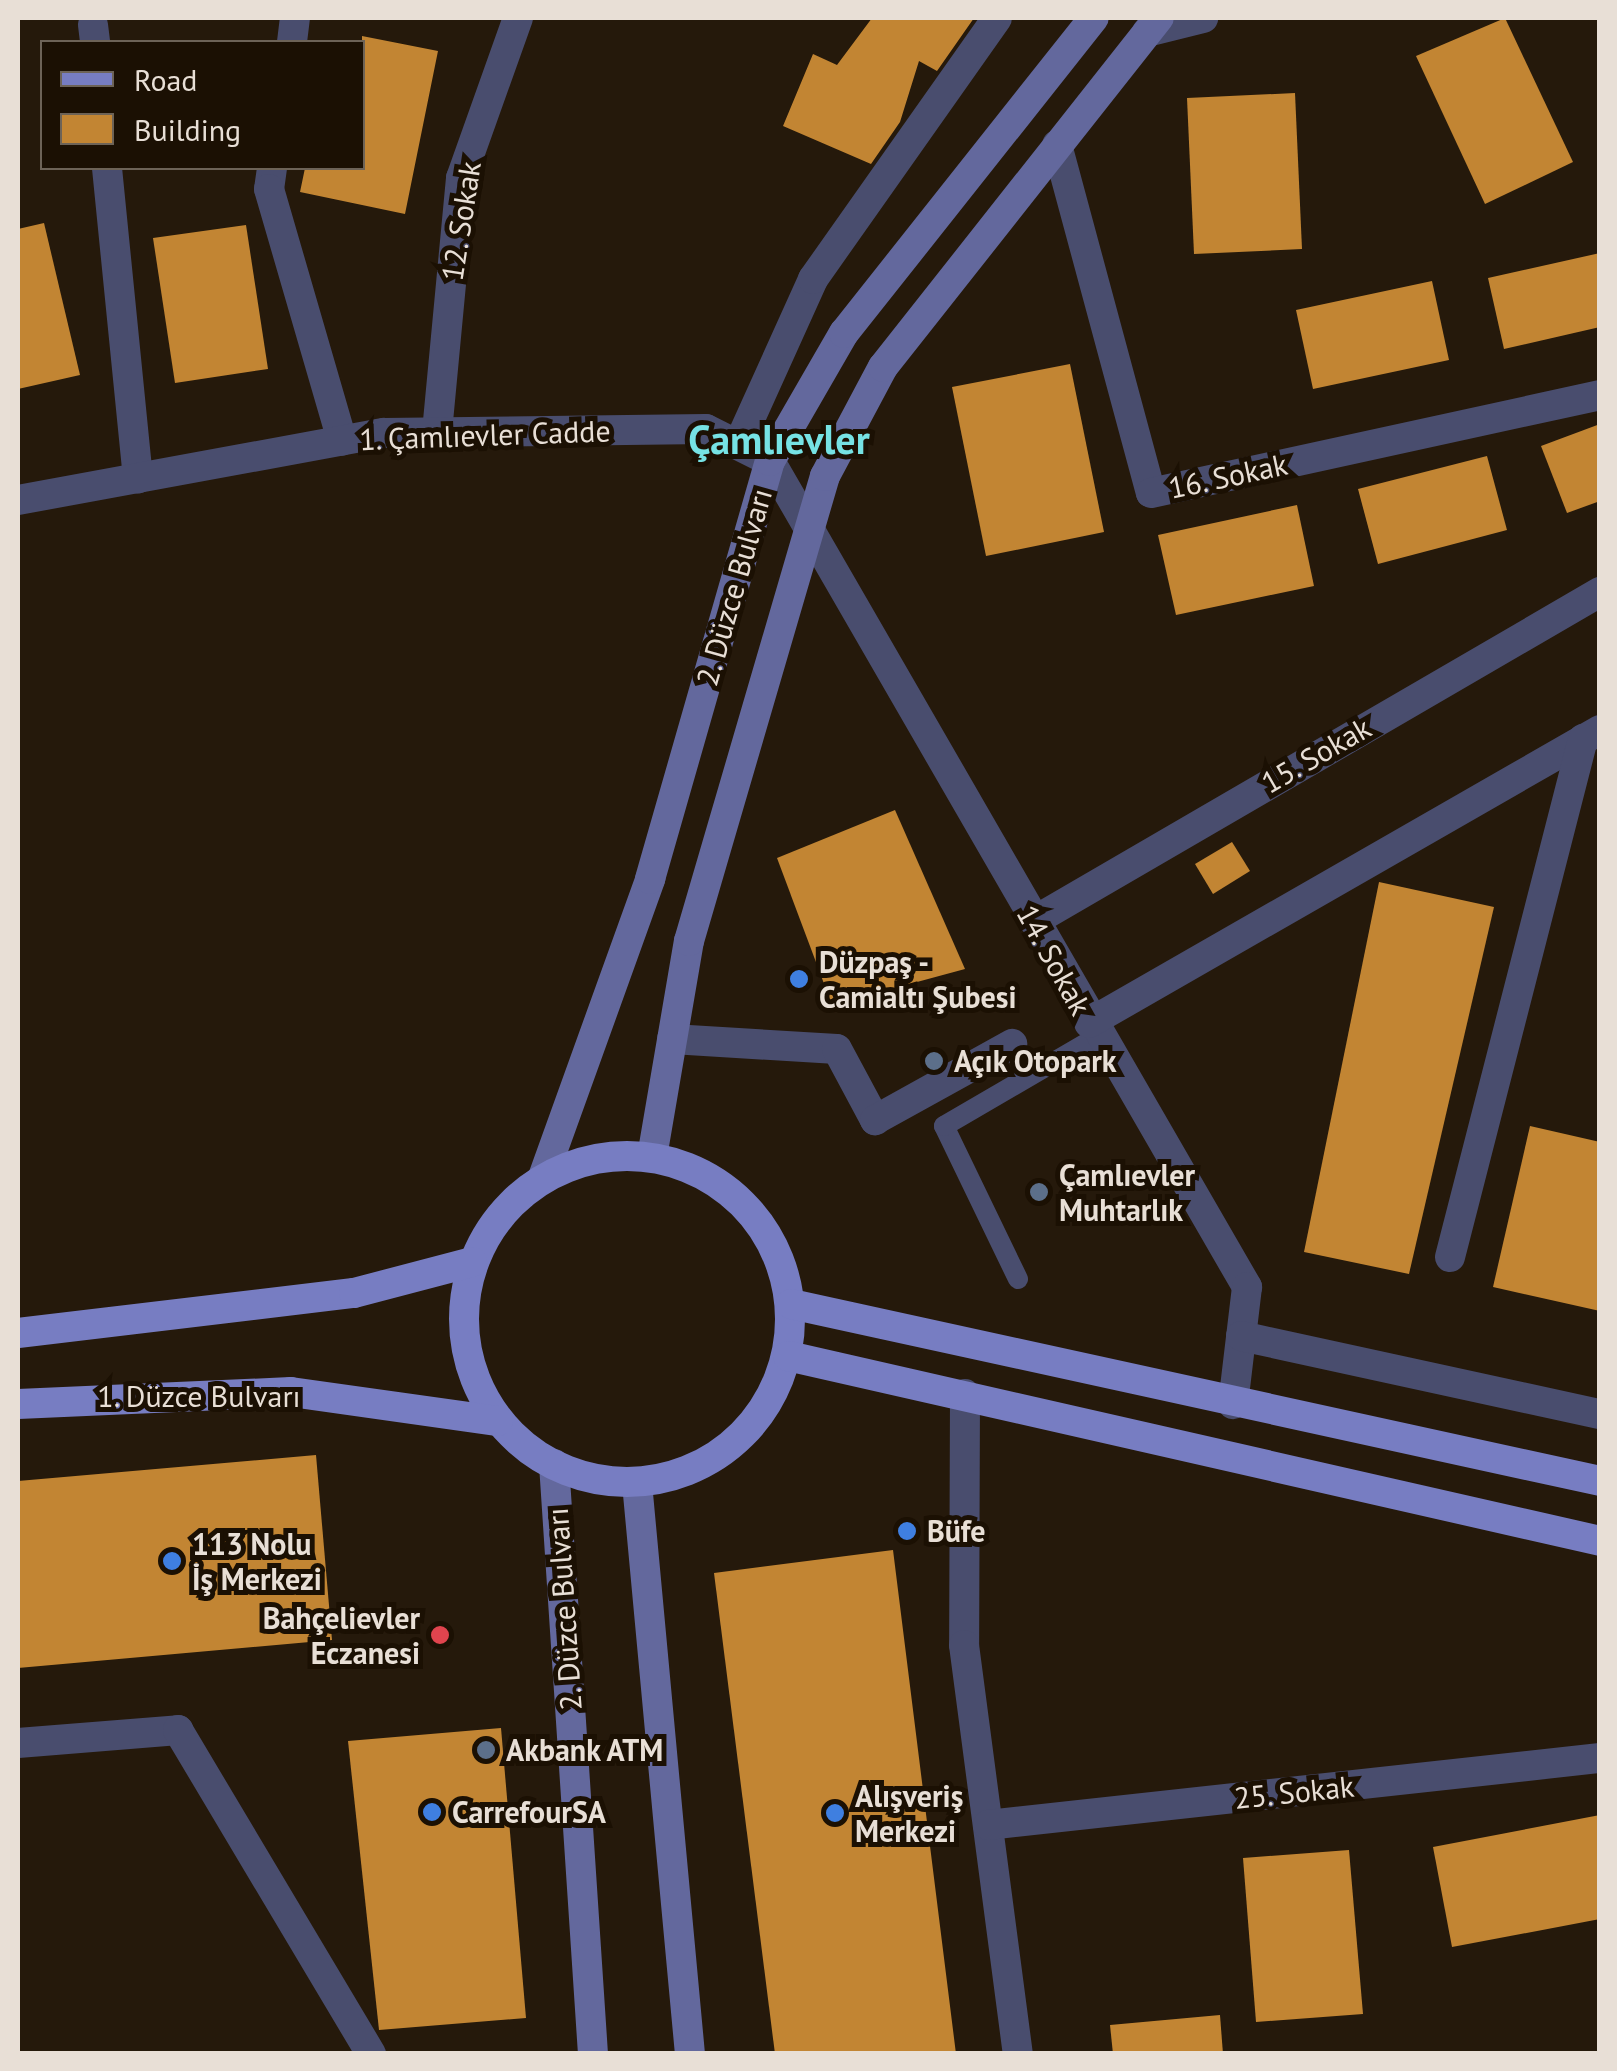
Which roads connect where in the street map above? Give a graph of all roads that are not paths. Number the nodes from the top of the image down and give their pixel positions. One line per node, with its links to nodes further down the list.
1 (518, 18): 10 (street, 12. Sokak)
2 (997, 18): 12 (street)
3 (1094, 18): 13 (street, 2. Düzce Bulvarı)
4 (1203, 18): 5 (street)
5 (1153, 25): 6 (street, 2. Düzce Bulvarı)
6 (1057, 145): 9 (street, 16. Sokak); 16 (street, 2. Düzce Bulvarı)
7 (107, 170): 14 (street)
8 (272, 170): 11 (street)
9 (1600, 395)
10 (437, 432): 11 (street, 1. Çamlıevler Cadde); 12 (street, 1. Çamlıevler Cadde)
11 (342, 441): 14 (street, 1. Çamlıevler Cadde)
12 (740, 441): 13 (street, 1. Çamlıevler Cadde)
13 (770, 462): 16 (street, 14. Sokak); 24 (street, 2. Düzce Bulvarı)
14 (138, 478): 15 (street, 1. Çamlıevler Cadde)
15 (18, 500)
16 (811, 526): 19 (street, 14. Sokak); 21 (street, 2. Düzce Bulvarı)
17 (1600, 592): 19 (street, 15. Sokak)
18 (1591, 735): 20 (street); 25 (street)
19 (1034, 921): 20 (street, 14. Sokak)
20 (1093, 1030): 27 (lane); 30 (street, 14. Sokak)
21 (672, 1039): 22 (street); 23 (street, 2. Düzce Bulvarı)
22 (1012, 1044)
23 (652, 1156): 24 (main road); 28 (main road)
24 (544, 1178): 26 (main road)
25 (1450, 1257)
26 (472, 1262): 29 (main road); 36 (main road)
27 (1018, 1279)
28 (791, 1304): 31 (main road); 34 (main road)
29 (18, 1333)
30 (1241, 1336): 34 (street, 14. Sokak); 35 (street)
31 (788, 1356): 32 (main road); 39 (main road)
32 (965, 1394): 40 (main road); 43 (street)
33 (18, 1404): 36 (main road, 1. Düzce Bulvarı)
34 (1233, 1404): 38 (main road)
35 (1600, 1414)
36 (498, 1422): 37 (main road)
37 (554, 1464): 39 (main road); 45 (street, 2. Düzce Bulvarı)
38 (1600, 1481)
39 (638, 1483): 46 (street)
40 (1600, 1541)
41 (18, 1743): 44 (street)
42 (1600, 1758): 43 (street, 25. Sokak)
43 (988, 1825): 47 (street)
44 (363, 2052)
45 (592, 2054)
46 (690, 2054)
47 (1018, 2054)

